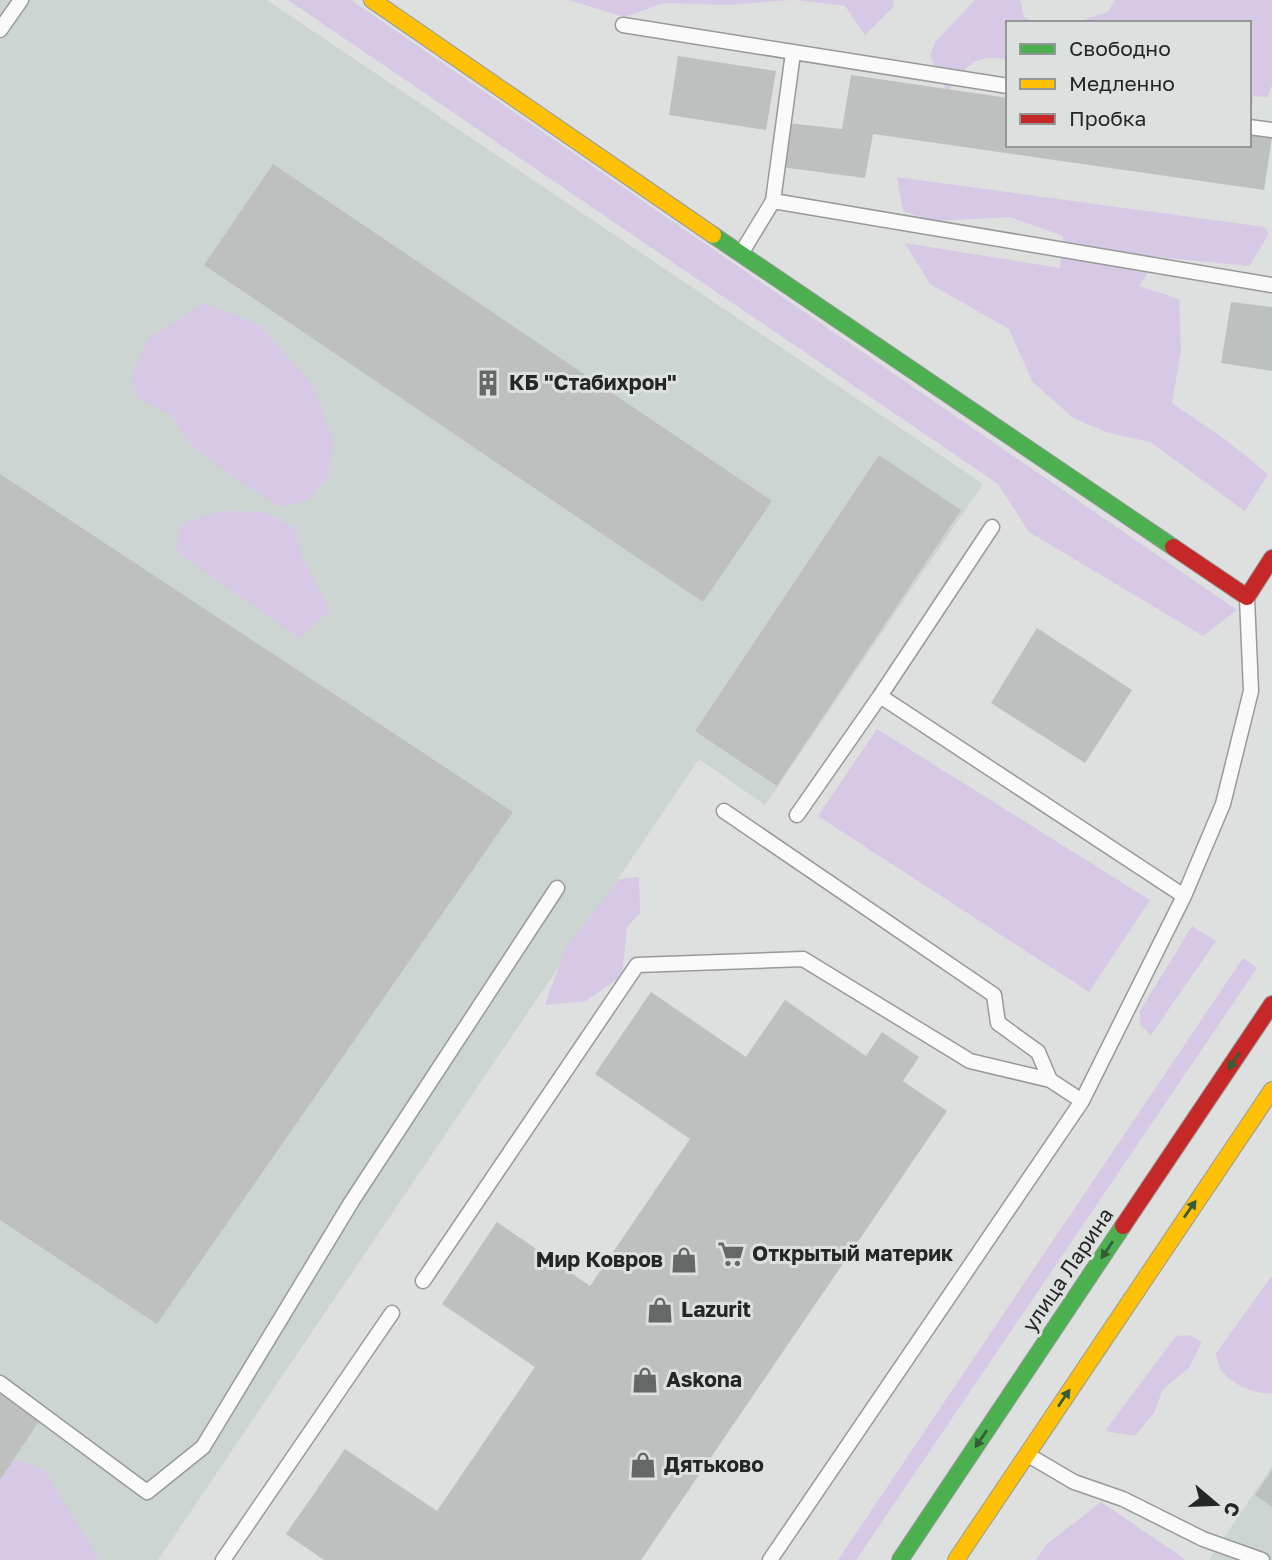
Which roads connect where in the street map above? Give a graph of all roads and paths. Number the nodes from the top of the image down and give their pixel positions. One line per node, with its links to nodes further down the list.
1 (21, 0): 4 (lane)
2 (372, 0): 10 (main road)
3 (623, 25): 5 (lane)
4 (0, 30)
5 (793, 53): 6 (lane); 9 (lane)
6 (1006, 86)
7 (1251, 127): 8 (lane)
8 (1272, 130)
9 (773, 201): 10 (lane); 11 (lane)
10 (741, 254): 14 (main road)
11 (1272, 285)
12 (992, 527): 15 (lane)
13 (1272, 558): 14 (main road)
14 (1247, 597): 19 (lane)
15 (880, 696): 17 (lane); 19 (lane)
16 (724, 810): 21 (lane)
17 (797, 815)
18 (557, 888): 26 (lane)
19 (1184, 896): 23 (lane)
20 (1272, 1004): 30 (main road, улица Ларина, one-way to 30)
21 (1050, 1080): 23 (lane); 24 (lane)
22 (1272, 1090): 27 (main road, one-way to 22)
23 (1082, 1101): 29 (lane)
24 (423, 1281)
25 (392, 1313): 28 (lane)
26 (0, 1383)
27 (1026, 1455): 31 (main road); 32 (lane)
28 (223, 1560)
29 (770, 1560)
30 (900, 1560)
31 (956, 1560)
32 (1262, 1560)

